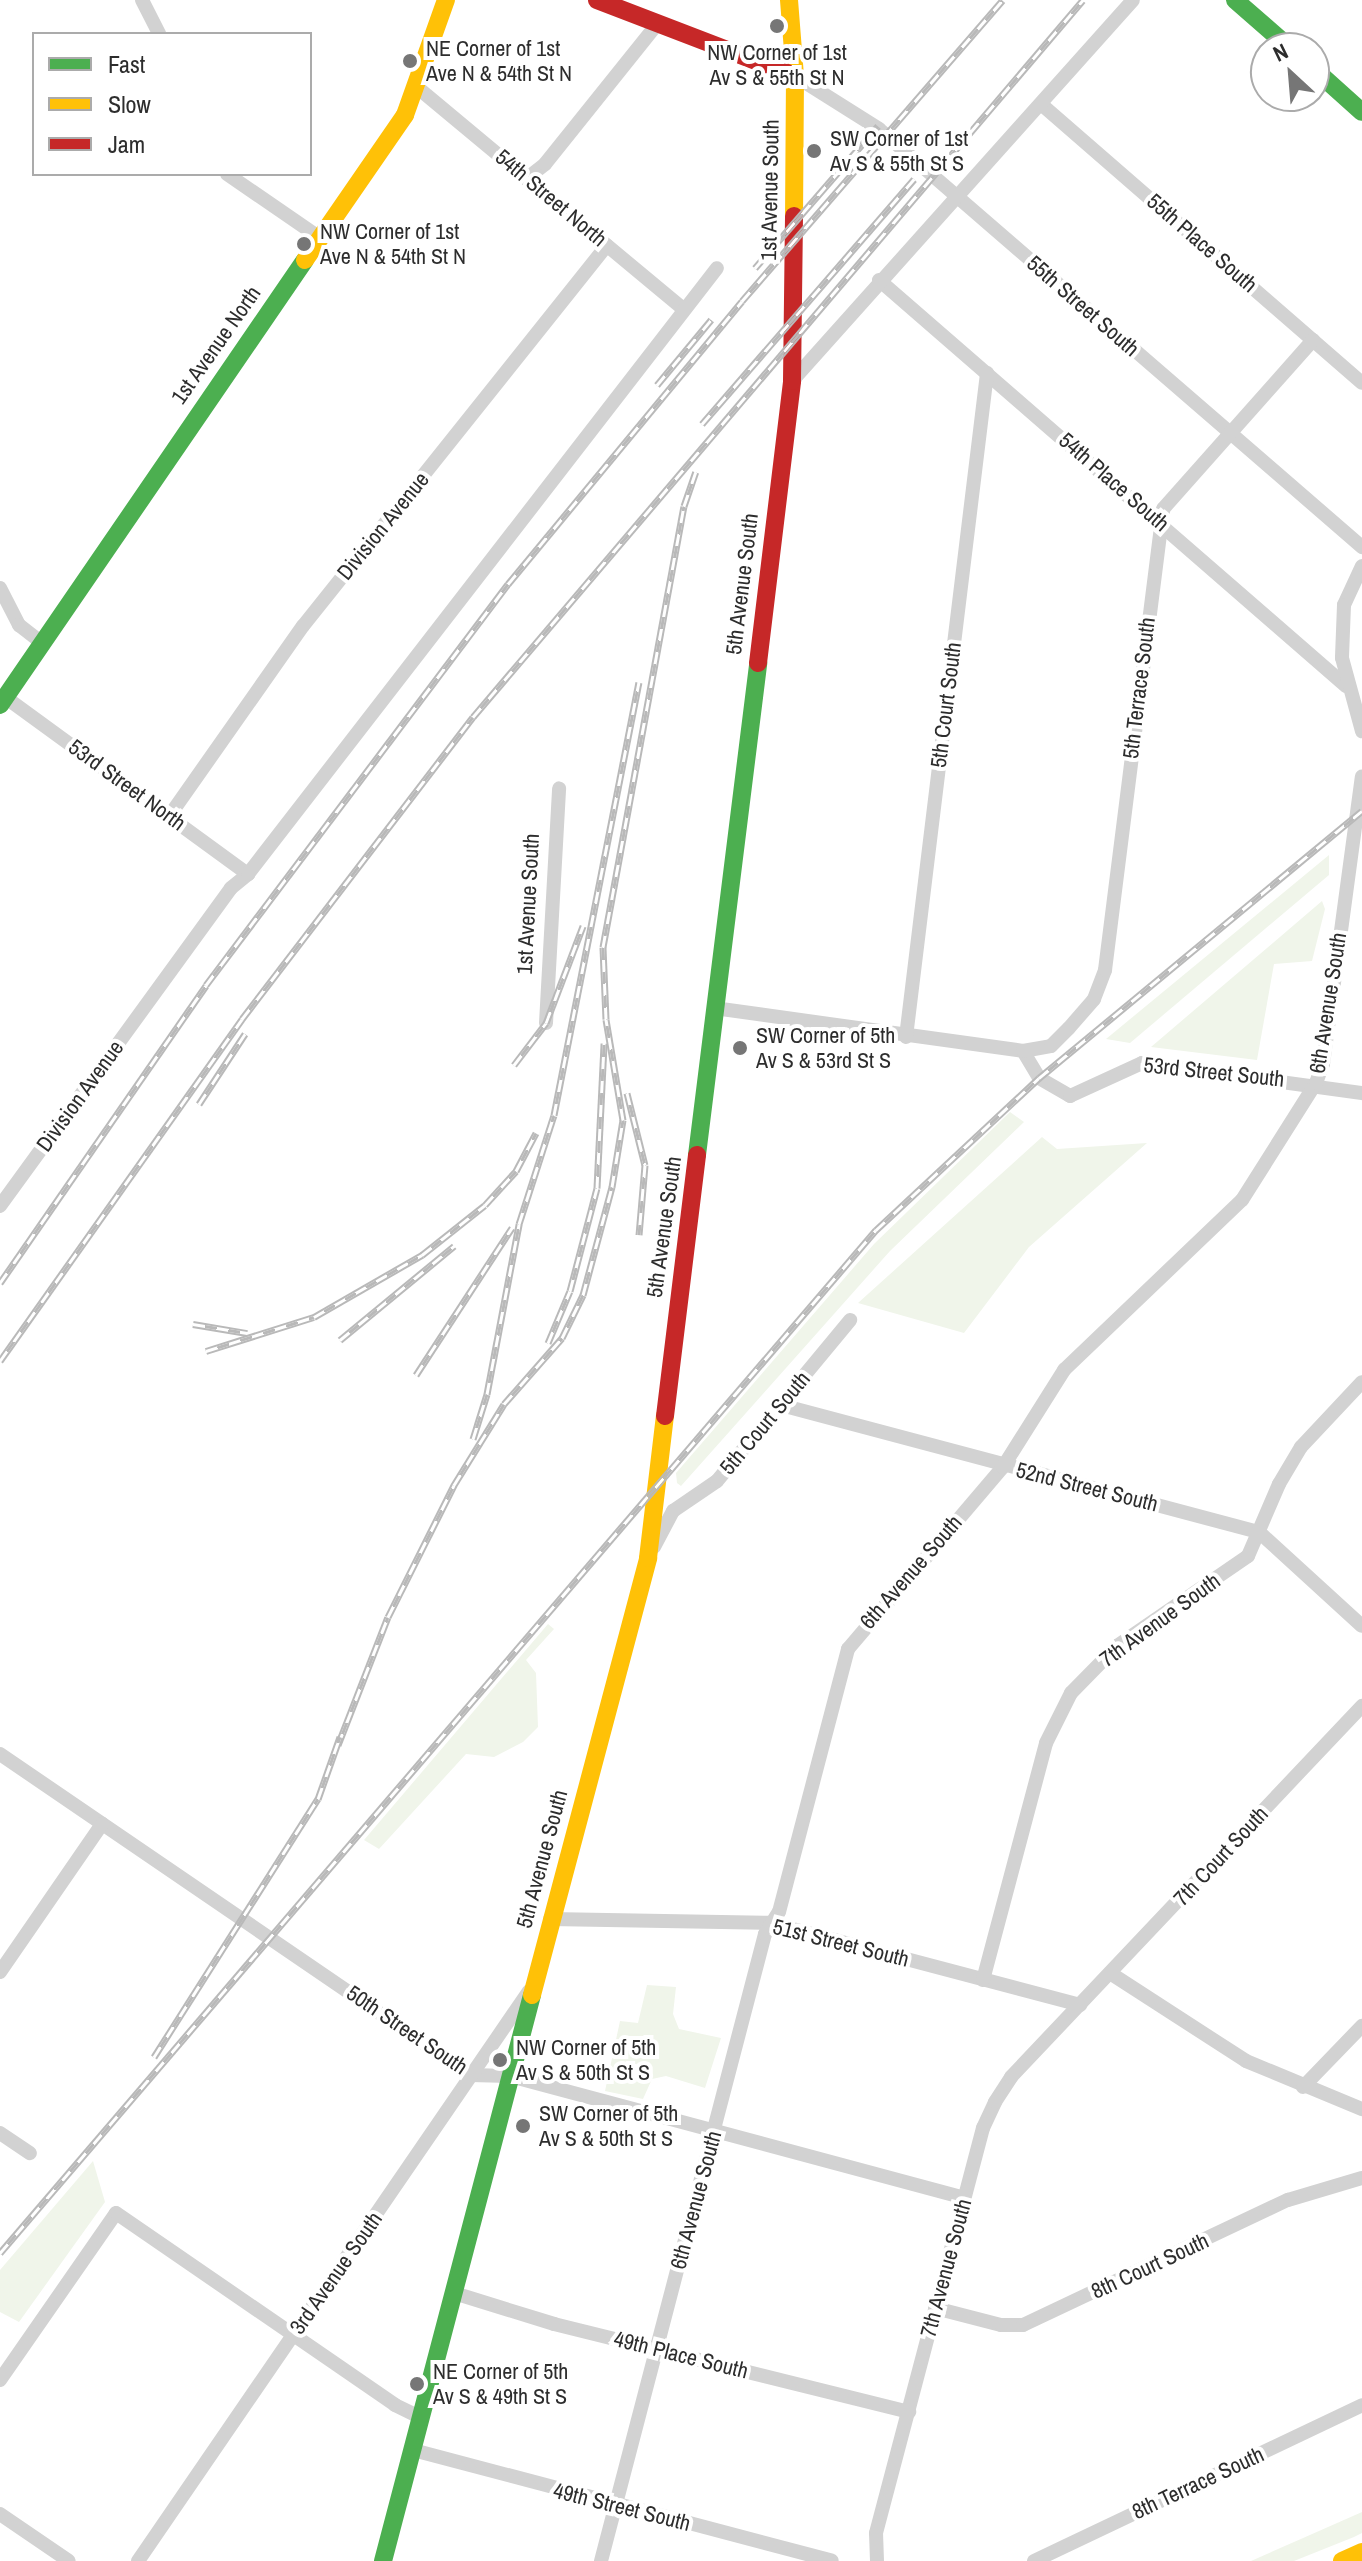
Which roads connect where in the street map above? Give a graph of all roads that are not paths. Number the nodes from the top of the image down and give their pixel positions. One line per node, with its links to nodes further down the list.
1 (142, 0): 8 (street)
2 (446, 0): 12 (street, 1st Avenue North)
3 (597, 0): 7 (street)
4 (789, 0): 10 (street, 1st Avenue South)
5 (1133, 0): 13 (street)
6 (1235, 0): 9 (street)
7 (657, 24): 10 (street); 16 (street)
8 (158, 32)
9 (1272, 32)
10 (795, 76): 17 (street, 55th Street South); 25 (street, 1st Avenue South)
11 (1330, 82): 14 (street)
12 (418, 88): 16 (street, 54th Street North); 18 (street, 1st Avenue North)
13 (1041, 104): 17 (street); 23 (street, 55th Place South)
14 (1361, 108)
15 (230, 176): 18 (street)
16 (526, 179): 19 (street, 54th Street North)
17 (958, 197): 21 (street); 27 (street, 55th Street South)
18 (320, 238): 32 (street, 1st Avenue North)
19 (607, 245): 22 (street, 54th Street North); 38 (street, Division Avenue)
20 (717, 268): 22 (street, Division Avenue)
21 (879, 280): 24 (street, 54th Place South); 25 (street)
22 (684, 310): 41 (street, Division Avenue)
23 (1313, 340): 26 (street, 55th Place South); 27 (street)
24 (987, 373): 28 (street, 54th Place South); 44 (street, 5th Court South)
25 (792, 381): 42 (street, 5th Avenue South)
26 (1362, 383)
27 (1230, 434): 28 (street); 29 (street, 55th Street South)
28 (1159, 521): 33 (street, 54th Place South); 45 (street, 5th Terrace South)
29 (1362, 547)
30 (1362, 566): 33 (street)
31 (0, 588): 32 (street)
32 (43, 644): 34 (street, 1st Avenue North)
33 (1346, 686): 35 (street)
34 (3, 701): 38 (street, 53rd Street North)
35 (1362, 731)
36 (1362, 777): 39 (street, 6th Avenue South)
37 (559, 788): 43 (street, 1st Avenue South)
38 (170, 815): 41 (street, 53rd Street North)
39 (1358, 817): 40 (street, 6th Avenue South)
40 (1355, 870): 46 (street, 6th Avenue South)
41 (248, 874): 48 (street, Division Avenue)
42 (714, 1008): 44 (street); 54 (street, 5th Avenue South)
43 (546, 1023)
44 (906, 1037): 45 (street)
45 (1023, 1051): 46 (street, 53rd Street South)
46 (1316, 1083): 47 (street, 53rd Street South); 52 (street, 6th Avenue South)
47 (1362, 1093)
48 (2, 1200)
49 (850, 1320): 51 (street, 5th Court South)
50 (1362, 1382): 53 (street, 7th Avenue South)
51 (781, 1405): 52 (street, 52nd Street South); 54 (street, 5th Court South)
52 (1003, 1467): 53 (street, 52nd Street South); 60 (street, 6th Avenue South)
53 (1259, 1532): 55 (street, 52nd Street South); 63 (street, 7th Avenue South)
54 (648, 1558): 59 (street, 5th Avenue South)
55 (1362, 1626)
56 (1362, 1706): 62 (street, 7th Court South)
57 (0, 1754): 58 (street, 50th Street South)
58 (102, 1824): 61 (street); 67 (street, 50th Street South)
59 (550, 1919): 60 (street, 51st Street South); 64 (street, 5th Avenue South)
60 (770, 1923): 63 (street, 51st Street South); 71 (street, 6th Avenue South)
61 (0, 1972)
62 (1110, 1973): 65 (street, 7th Court South); 69 (street)
63 (983, 1980): 65 (street, 51st Street South)
64 (533, 1986): 67 (street, 3rd Avenue South); 68 (street, 5th Avenue South)
65 (1080, 2005): 75 (street, 7th Avenue South)
66 (1362, 2026): 69 (street)
67 (470, 2075): 68 (street, 50th Street South); 78 (street, 3rd Avenue South)
68 (510, 2076): 71 (street, 50th Street South); 76 (street, 5th Avenue South)
69 (1303, 2087): 70 (street)
70 (1362, 2109)
71 (715, 2131): 75 (street, 50th Street South); 79 (street, 6th Avenue South)
72 (0, 2133): 73 (street)
73 (30, 2153)
74 (1362, 2178): 77 (street, 8th Court South)
75 (964, 2198): 77 (street, 7th Avenue South)
76 (454, 2293): 79 (street, 49th Place South); 83 (street, 5th Avenue South)
77 (935, 2308): 82 (street, 7th Avenue South)
78 (293, 2335): 80 (street); 83 (street); 89 (street, 3rd Avenue South)
79 (657, 2348): 82 (street, 49th Place South); 85 (street, 6th Avenue South)
80 (0, 2380)
81 (1362, 2405): 94 (street, 8th Terrace South)
82 (909, 2412): 93 (street, 7th Avenue South)
83 (422, 2418): 84 (street, 5th Avenue South)
84 (413, 2450): 85 (street, 49th Street South); 90 (street, 5th Avenue South)
85 (616, 2504): 91 (street, 6th Avenue South); 92 (street, 49th Street South)
86 (0, 2514): 88 (street)
87 (1362, 2552): 95 (street)
88 (69, 2561)
89 (138, 2561)
90 (383, 2561)
91 (601, 2561)
92 (832, 2561)
93 (877, 2561)
94 (1034, 2561)
95 (1342, 2561)

